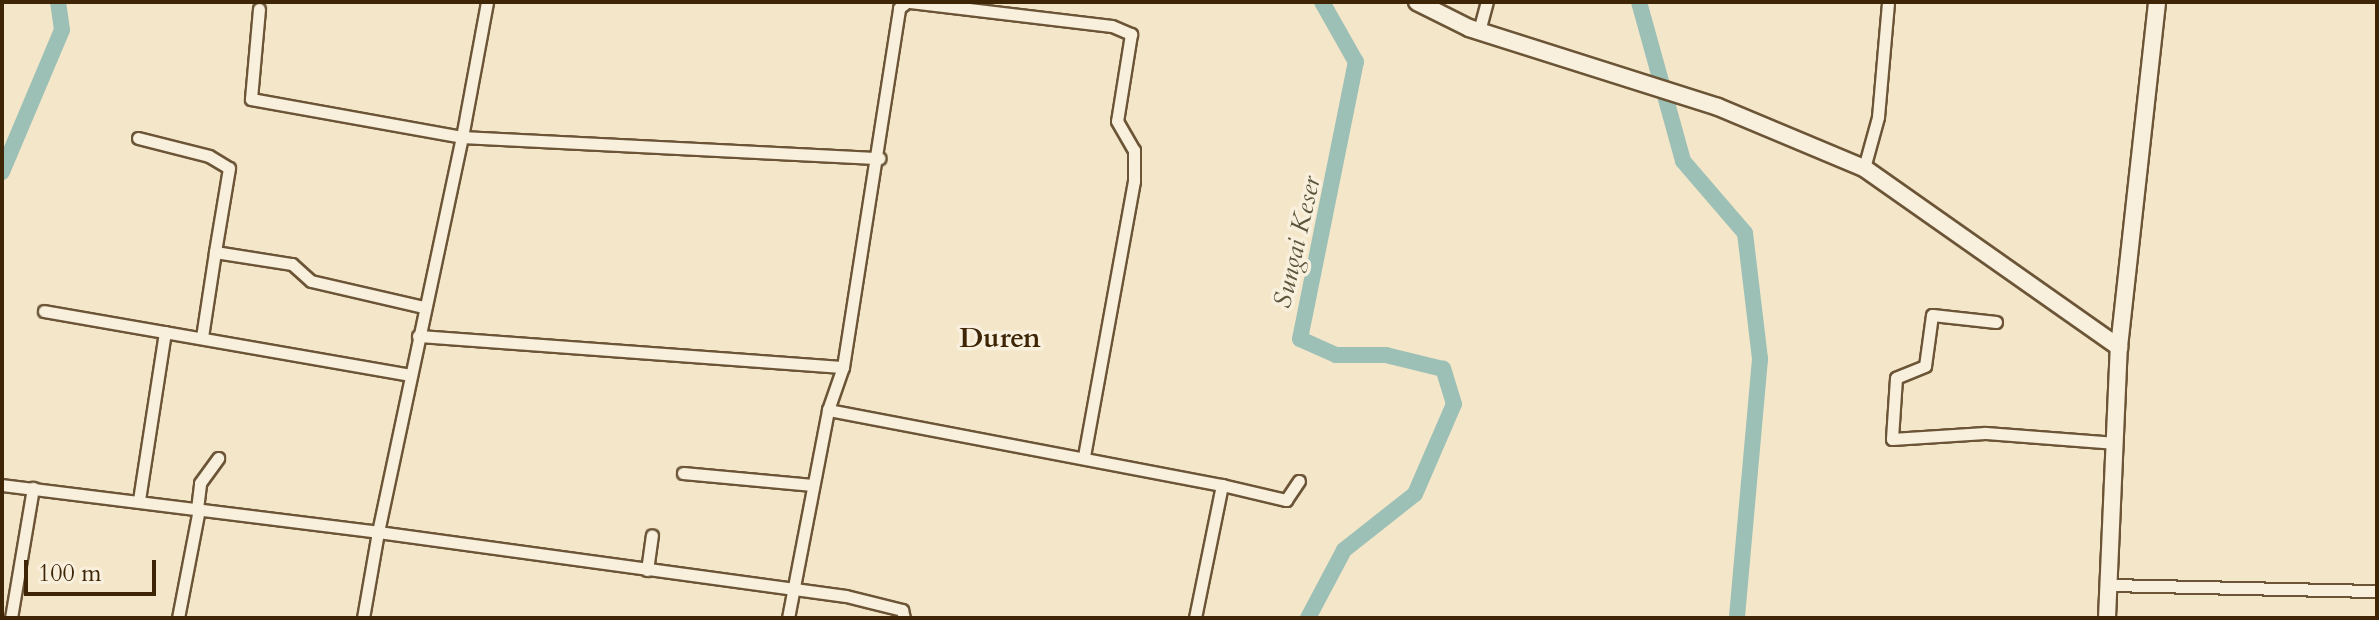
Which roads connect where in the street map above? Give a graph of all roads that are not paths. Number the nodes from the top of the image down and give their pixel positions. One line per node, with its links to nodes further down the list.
1 (487, 2): 10 (street)
2 (908, 2): 7 (street); 12 (street)
3 (1417, 2): 9 (street)
4 (1487, 2): 9 (street)
5 (1888, 2): 13 (street)
6 (2157, 2): 21 (street)
7 (1027, 8): 26 (street)
8 (259, 9): 10 (street)
9 (1479, 31): 13 (street)
10 (462, 137): 12 (street); 15 (street)
11 (138, 138): 14 (street)
12 (879, 158): 22 (street)
13 (1864, 168): 21 (street)
14 (215, 252): 15 (street); 20 (street)
15 (424, 307): 19 (street)
16 (44, 311): 18 (street)
17 (1996, 322): 25 (street)
18 (165, 332): 20 (street); 34 (street)
19 (418, 336): 22 (street); 23 (street)
20 (202, 337): 23 (street)
21 (2119, 347): 25 (street)
22 (843, 367): 24 (street)
23 (409, 375): 36 (street)
24 (828, 410): 26 (street); 31 (street)
25 (2114, 443): 39 (street)
26 (1084, 455): 32 (street)
27 (218, 458): 35 (street)
28 (683, 473): 31 (street)
29 (1299, 481): 32 (street)
30 (2, 485): 33 (street)
31 (812, 485): 40 (street)
32 (1222, 485): 47 (street)
33 (33, 488): 34 (street); 42 (street)
34 (139, 500): 35 (street)
35 (198, 509): 36 (street); 43 (street)
36 (378, 532): 38 (street); 44 (street)
37 (652, 535): 38 (street)
38 (647, 570): 40 (street)
39 (2109, 585): 41 (street); 48 (street)
40 (794, 589): 45 (street); 46 (street)
41 (2377, 591)
42 (11, 618)
43 (178, 618)
44 (363, 618)
45 (788, 618)
46 (904, 618)
47 (1195, 618)
48 (2107, 618)

